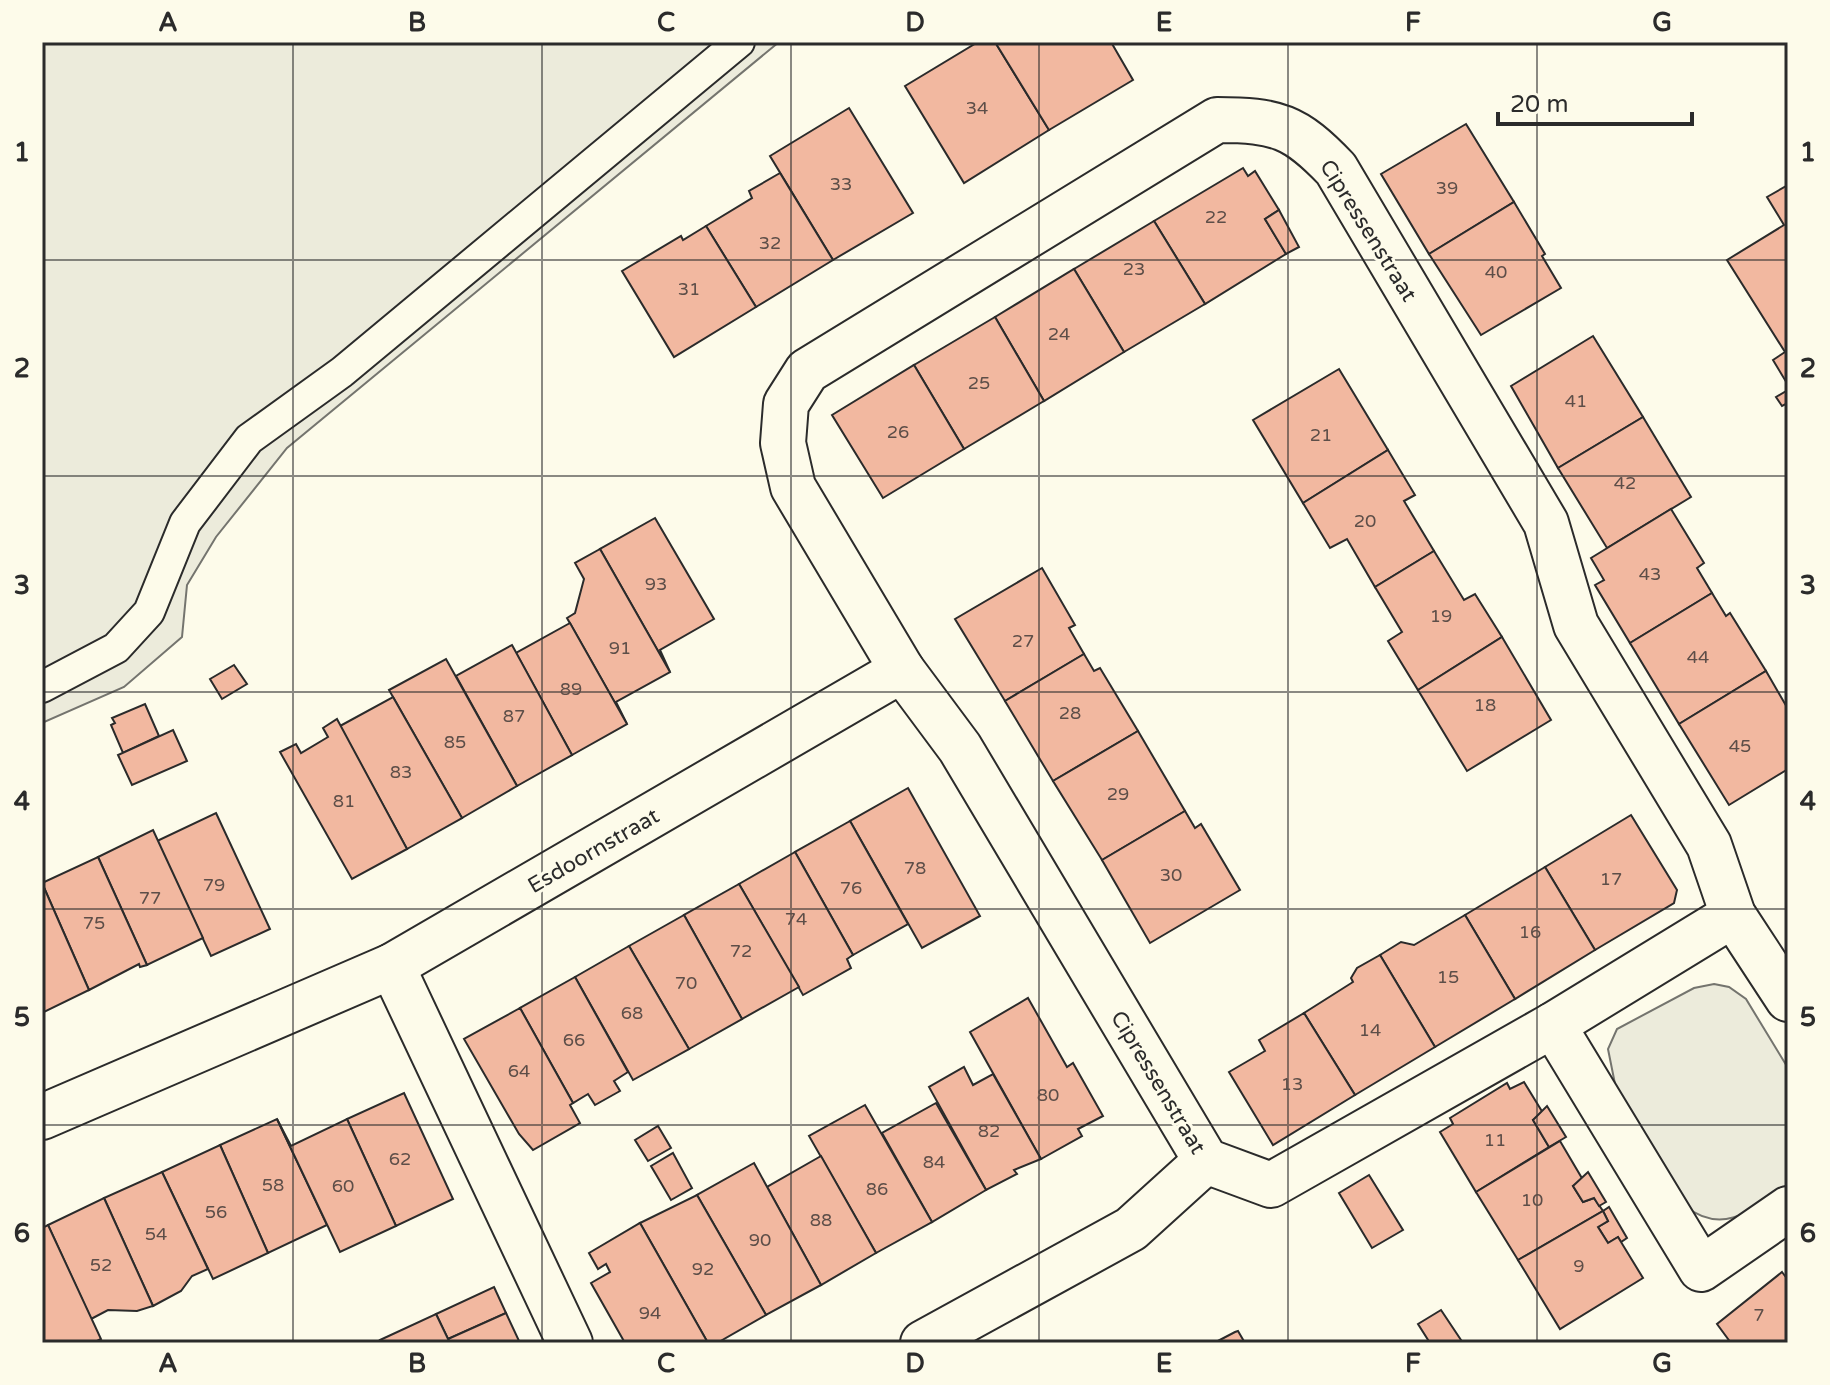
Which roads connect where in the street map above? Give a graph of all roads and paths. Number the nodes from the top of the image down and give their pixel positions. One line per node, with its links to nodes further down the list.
1 (739, 42): 3 (lane)
2 (902, 670): 4 (street, Cipressenstraat); 5 (street, Esdoornstraat); 9 (street, Cipressenstraat)
3 (42, 687)
4 (1733, 915): 6 (street, Cipressenstraat); 7 (street, Cipressenstraat)
5 (392, 966): 8 (street, Esdoornstraat); 11 (street)
6 (1788, 999)
7 (1553, 1025): 9 (street, Cipressenstraat); 10 (street)
8 (42, 1117)
9 (1206, 1161): 12 (street)
10 (1788, 1209)
11 (570, 1343)
12 (923, 1343)

